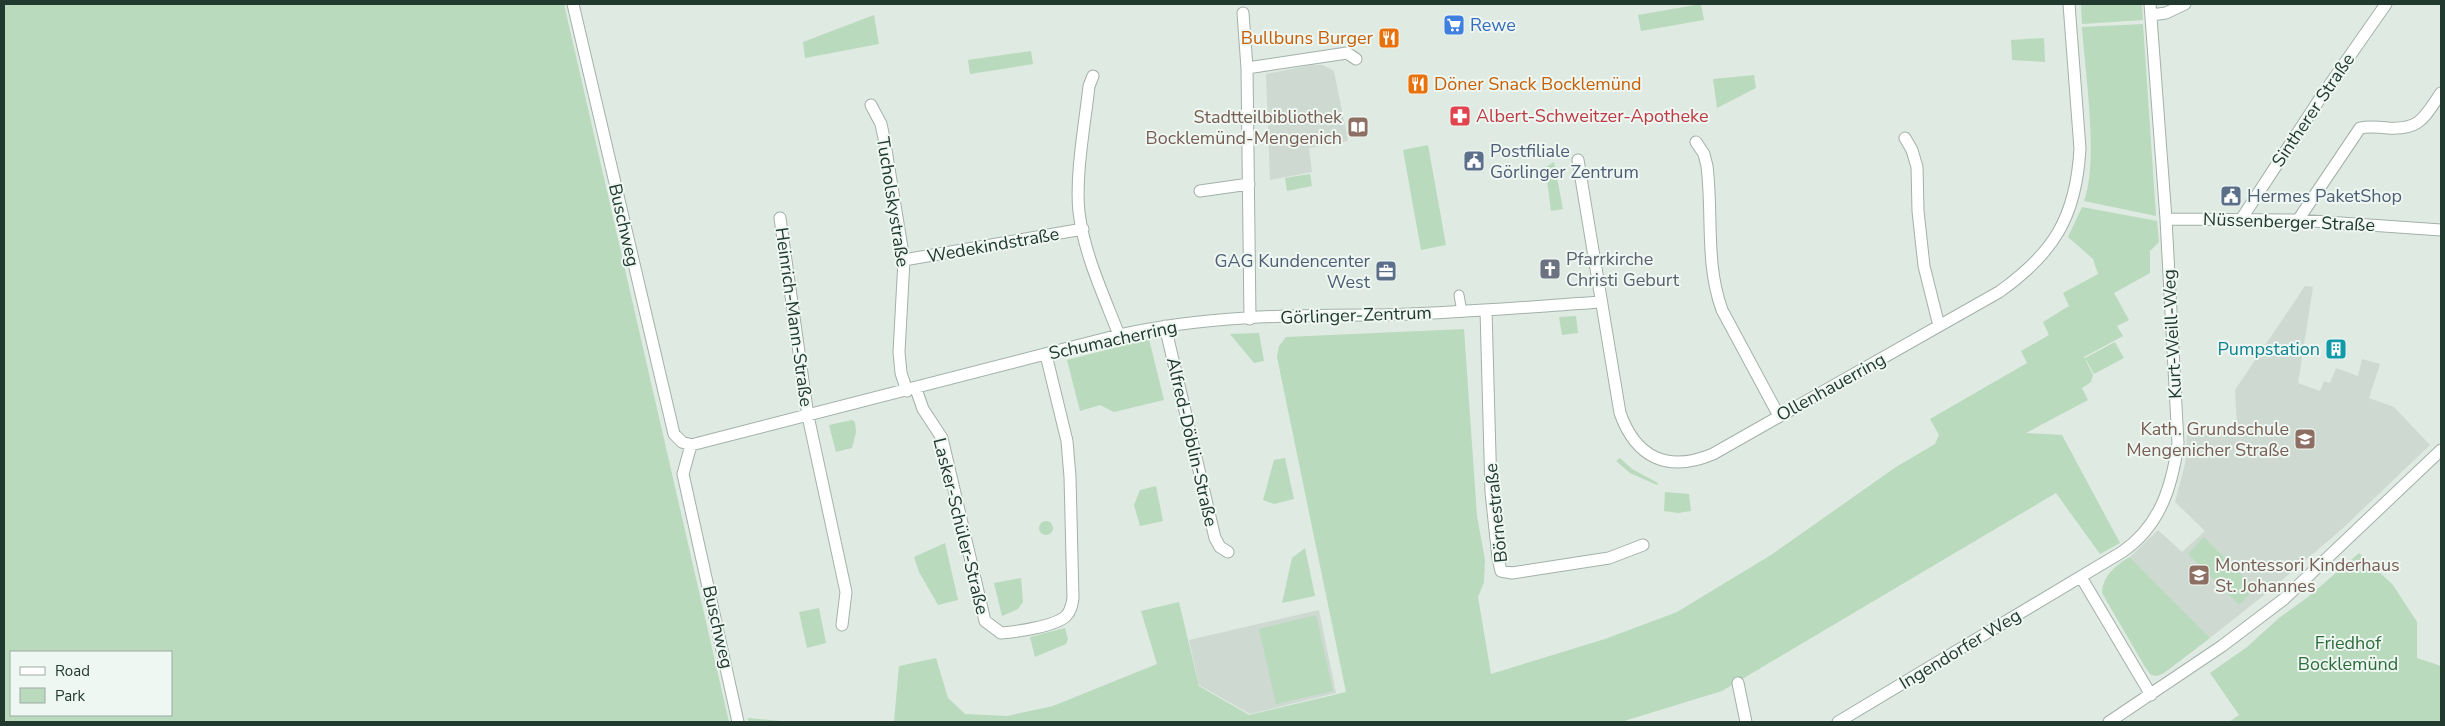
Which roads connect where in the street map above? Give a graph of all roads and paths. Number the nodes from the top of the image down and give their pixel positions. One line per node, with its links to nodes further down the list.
1 (573, 4): 36 (street, Buschweg)
2 (2069, 4): 30 (street, Ollenhauerring)
3 (2185, 4): 5 (street)
4 (2386, 4): 18 (street, Sintherer Straße)
5 (2150, 10): 19 (street, Kurt-Weill-Weg)
6 (1244, 13): 8 (street)
7 (1356, 60): 8 (street)
8 (1247, 68): 15 (street)
9 (1093, 76): 21 (street)
10 (2441, 93): 20 (street)
11 (871, 105): 23 (street, Tucholskystraße)
12 (1905, 138): 30 (street)
13 (1696, 142): 35 (street)
14 (1578, 160): 25 (street, Ollenhauerring)
15 (1249, 184): 16 (street); 28 (street)
16 (1200, 191)
17 (780, 218): 34 (street, Heinrich-Mann-Straße)
18 (2242, 218): 19 (street, Nüssenberger Straße); 20 (street, Nüssenberger Straße)
19 (2166, 219): 40 (street, Kurt-Weill-Weg)
20 (2298, 220): 22 (street, Nüssenberger Straße)
21 (1083, 229): 23 (street, Wedekindstraße); 31 (street)
22 (2441, 230)
23 (904, 260): 33 (street, Tucholskystraße)
24 (1460, 296): 27 (street)
25 (1601, 302): 26 (street, Görlinger-Zentrum); 35 (street, Ollenhauerring)
26 (1486, 310): 27 (street, Görlinger-Zentrum); 38 (street, Börnestraße)
27 (1462, 312): 28 (street, Görlinger-Zentrum)
28 (1250, 319): 29 (street, Schumacherring)
29 (1165, 326): 31 (street, Schumacherring); 39 (street, Alfred-Döblin-Straße)
30 (1939, 326): 35 (street, Ollenhauerring)
31 (1119, 335): 32 (street, Schumacherring)
32 (1046, 355): 33 (street, Schumacherring); 33 (street, Lasker-Schüler-Straße)
33 (911, 390): 34 (street, Schumacherring)
34 (808, 416): 36 (street, Schumacherring); 41 (street, Heinrich-Mann-Straße)
35 (1779, 416)
36 (686, 444): 44 (street, Buschweg)
37 (2441, 450): 43 (street)
38 (1643, 545)
39 (1228, 552)
40 (2081, 576): 43 (street); 46 (street, Ingendorfer Weg)
41 (842, 625)
42 (1738, 683): 45 (street)
43 (2151, 695): 47 (street)
44 (738, 722)
45 (1746, 722)
46 (1838, 722)
47 (2109, 722)

